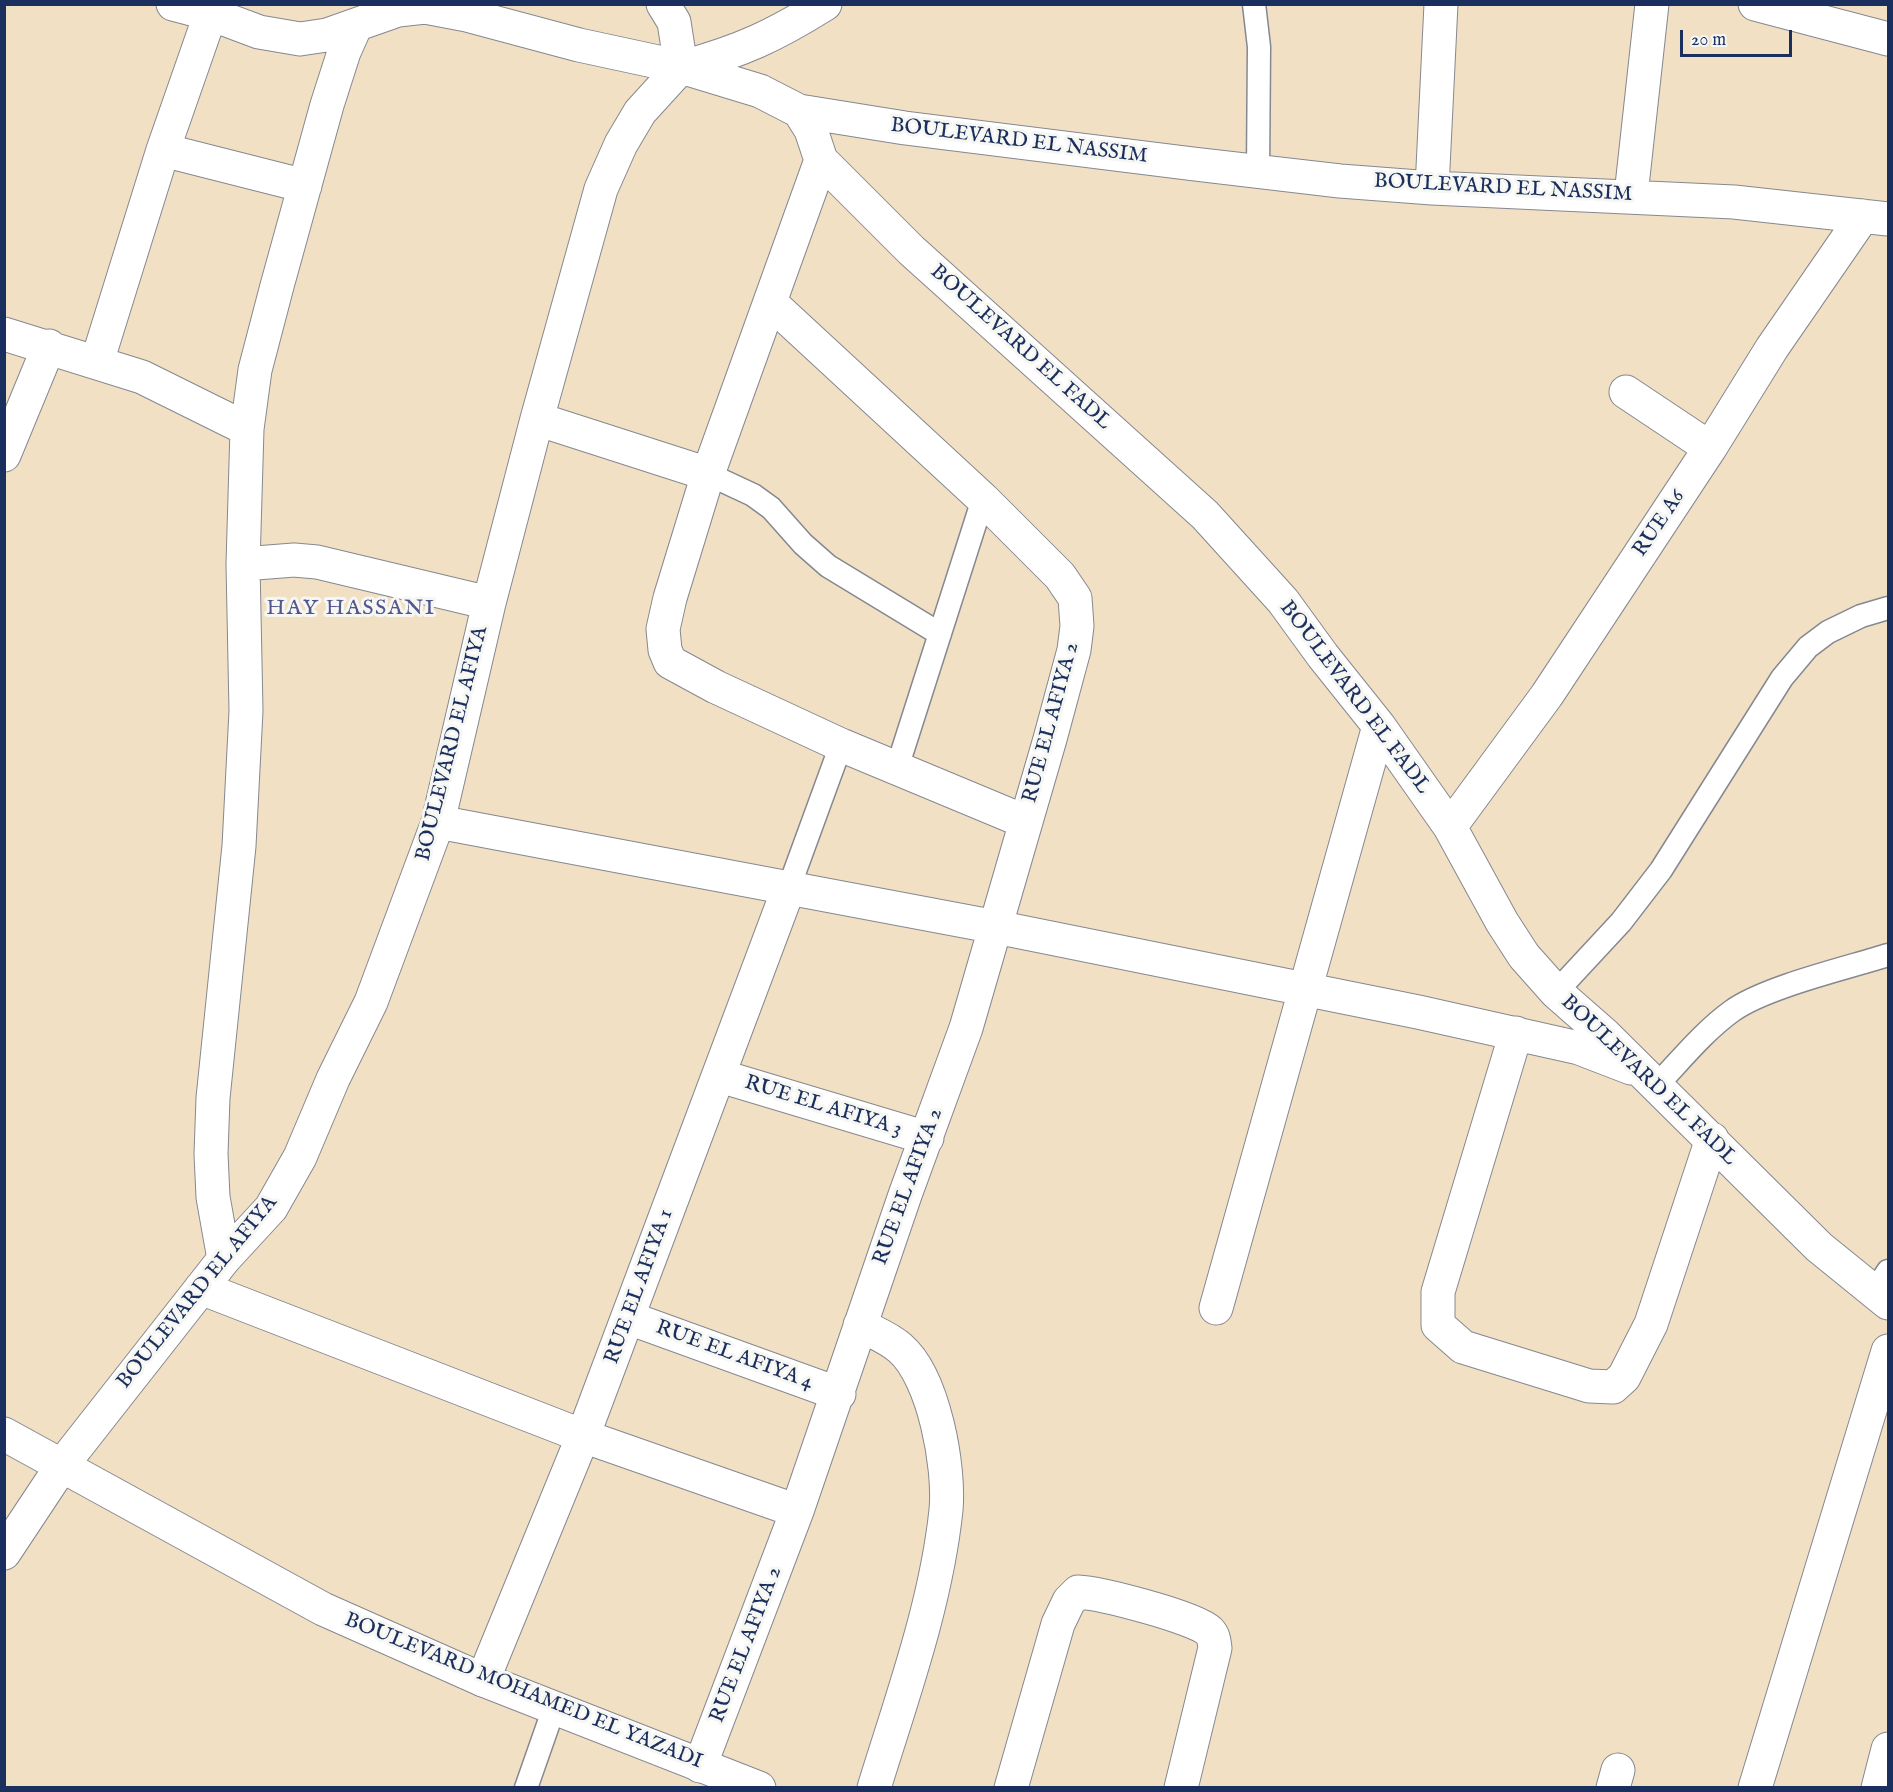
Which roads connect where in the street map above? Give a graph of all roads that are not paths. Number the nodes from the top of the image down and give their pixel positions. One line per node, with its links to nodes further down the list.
1 (173, 4): 8 (street, BOULEVARD EL NASSIM)
2 (663, 4): 11 (street)
3 (825, 4): 11 (street)
4 (1254, 4): 15 (lane)
5 (1441, 4): 17 (street)
6 (1652, 4): 18 (street)
7 (1755, 4): 10 (street)
8 (212, 9): 9 (street, BOULEVARD EL NASSIM); 13 (street)
9 (356, 25): 11 (street, BOULEVARD EL NASSIM); 16 (street)
10 (1888, 39)
11 (681, 67): 12 (street, BOULEVARD EL NASSIM); 25 (street, BOULEVARD EL AFIYA)
12 (799, 111): 14 (street, BOULEVARD EL FADL); 15 (street, BOULEVARD EL NASSIM)
13 (163, 150): 16 (street); 23 (street)
14 (820, 160): 20 (street); 35 (street, BOULEVARD EL FADL)
15 (1258, 172): 17 (street, BOULEVARD EL NASSIM)
16 (305, 186): 26 (street)
17 (1432, 188): 18 (street, BOULEVARD EL NASSIM)
18 (1631, 195): 19 (street, BOULEVARD EL NASSIM)
19 (1876, 217): 27 (street, RUE A6)
20 (771, 303): 29 (street); 30 (street)
21 (4, 334): 22 (street)
22 (49, 346): 23 (street); 28 (street)
23 (97, 362): 26 (street)
24 (1626, 392): 27 (street)
25 (537, 418): 29 (street); 32 (street, BOULEVARD EL AFIYA)
26 (247, 429): 31 (street)
27 (1710, 448): 40 (street, RUE A6)
28 (4, 455)
29 (708, 474): 34 (lane); 36 (street)
30 (983, 499): 34 (lane); 39 (street, RUE EL AFIYA 2)
31 (243, 564): 32 (street); 51 (street)
32 (489, 603): 38 (street, BOULEVARD EL AFIYA)
33 (1888, 608): 45 (lane)
34 (940, 634): 37 (lane)
35 (1379, 726): 40 (street, BOULEVARD EL FADL); 44 (street)
36 (841, 745): 37 (street); 41 (lane)
37 (897, 768): 39 (street)
38 (438, 822): 41 (street); 51 (street, BOULEVARD EL AFIYA)
39 (1026, 822): 42 (street, RUE EL AFIYA 2)
40 (1450, 827): 45 (street, BOULEVARD EL FADL)
41 (788, 890): 42 (street); 47 (street, RUE EL AFIYA 1)
42 (996, 927): 44 (street); 49 (street, RUE EL AFIYA 2)
43 (1888, 955): 48 (lane)
44 (1304, 989): 46 (street); 54 (street)
45 (1556, 992): 48 (street, BOULEVARD EL FADL)
46 (1516, 1034): 48 (street); 50 (street)
47 (720, 1076): 49 (street, RUE EL AFIYA 3); 55 (street, RUE EL AFIYA 1)
48 (1650, 1080): 50 (street, BOULEVARD EL FADL)
49 (927, 1138): 56 (street, RUE EL AFIYA 2)
50 (1712, 1139): 53 (street, BOULEVARD EL FADL)
51 (224, 1259): 52 (street, BOULEVARD EL AFIYA)
52 (201, 1288): 60 (street); 61 (street, BOULEVARD EL AFIYA)
53 (1884, 1289)
54 (1216, 1308)
55 (629, 1318): 58 (street, RUE EL AFIYA 4); 60 (street, RUE EL AFIYA 1)
56 (860, 1325): 58 (street, RUE EL AFIYA 2); 70 (street)
57 (1888, 1351): 73 (street)
58 (839, 1394): 62 (street, RUE EL AFIYA 2)
59 (4, 1434): 61 (street, BOULEVARD MOHAMED EL YAZADI)
60 (583, 1436): 62 (street); 64 (street, RUE EL AFIYA 1)
61 (63, 1464): 63 (street, BOULEVARD EL AFIYA); 64 (street, BOULEVARD MOHAMED EL YAZADI)
62 (797, 1511): 67 (street, RUE EL AFIYA 2)
63 (4, 1552)
64 (483, 1680): 65 (street, BOULEVARD MOHAMED EL YAZADI)
65 (554, 1708): 67 (street, BOULEVARD MOHAMED EL YAZADI); 68 (lane)
66 (1888, 1749): 74 (street)
67 (700, 1766): 69 (street, BOULEVARD MOHAMED EL YAZADI)
68 (526, 1788)
69 (759, 1788)
70 (874, 1788)
71 (1011, 1788): 72 (street)
72 (1181, 1788)
73 (1755, 1788)
74 (1878, 1788)

